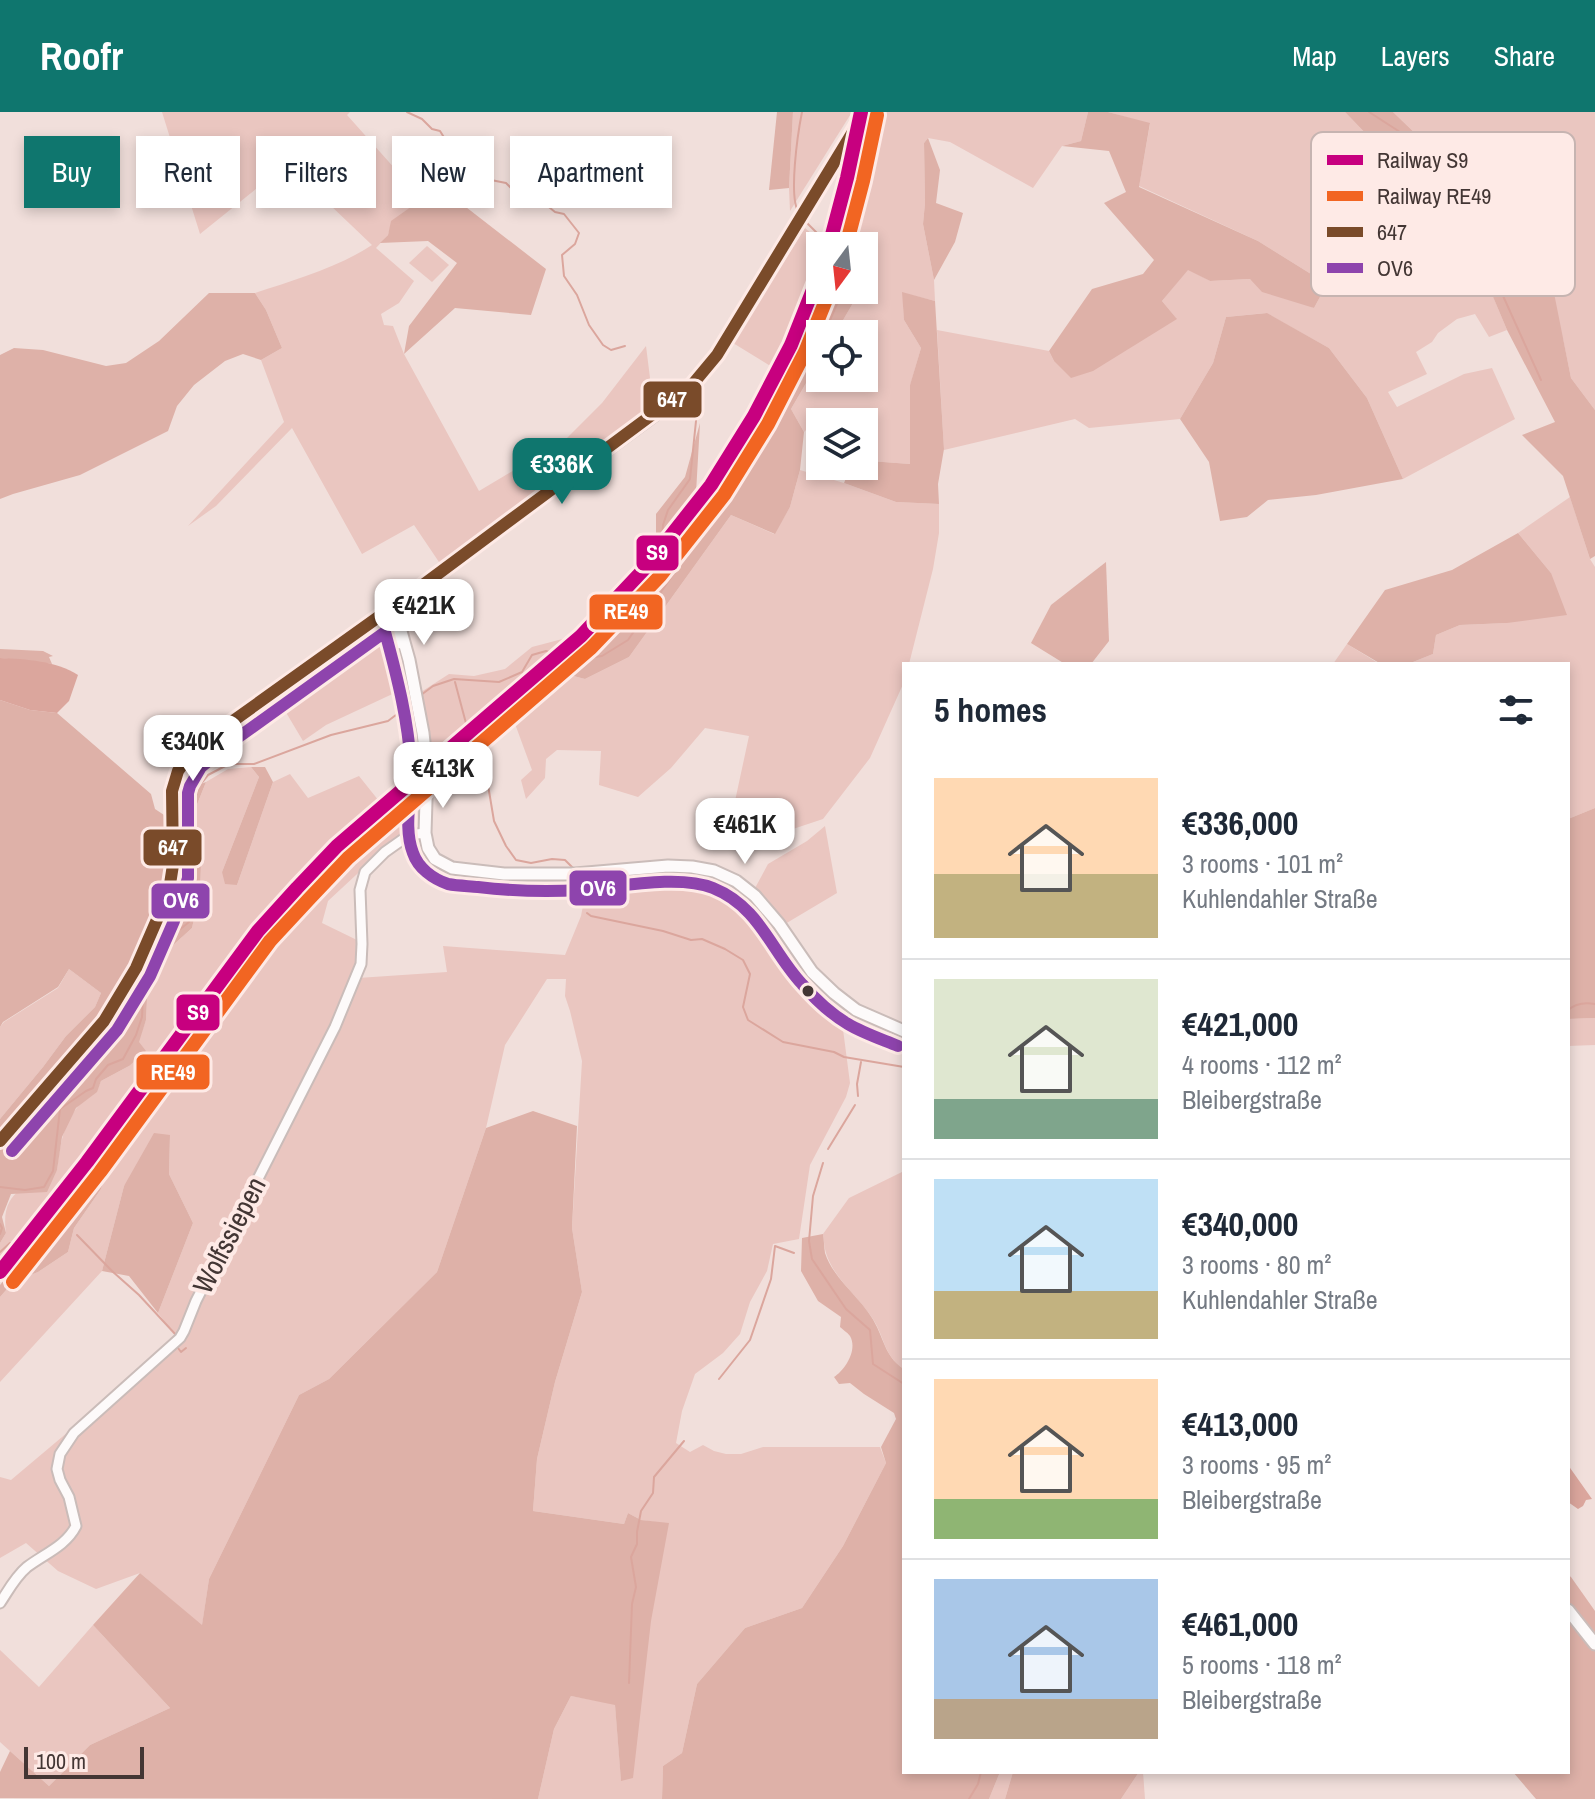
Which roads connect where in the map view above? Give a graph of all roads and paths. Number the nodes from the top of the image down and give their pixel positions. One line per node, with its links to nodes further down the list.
1 (865, 112): 2 (main road)
2 (394, 606): 3 (main road); 4 (street)
3 (381, 615): 4 (street); 7 (main road)
4 (412, 681): 5 (street)
5 (425, 833): 6 (street); 8 (street, Wolfssiepen)
6 (902, 1030)
7 (0, 1141)
8 (0, 1603)
9 (1570, 1613): 10 (street)
10 (1595, 1644)

